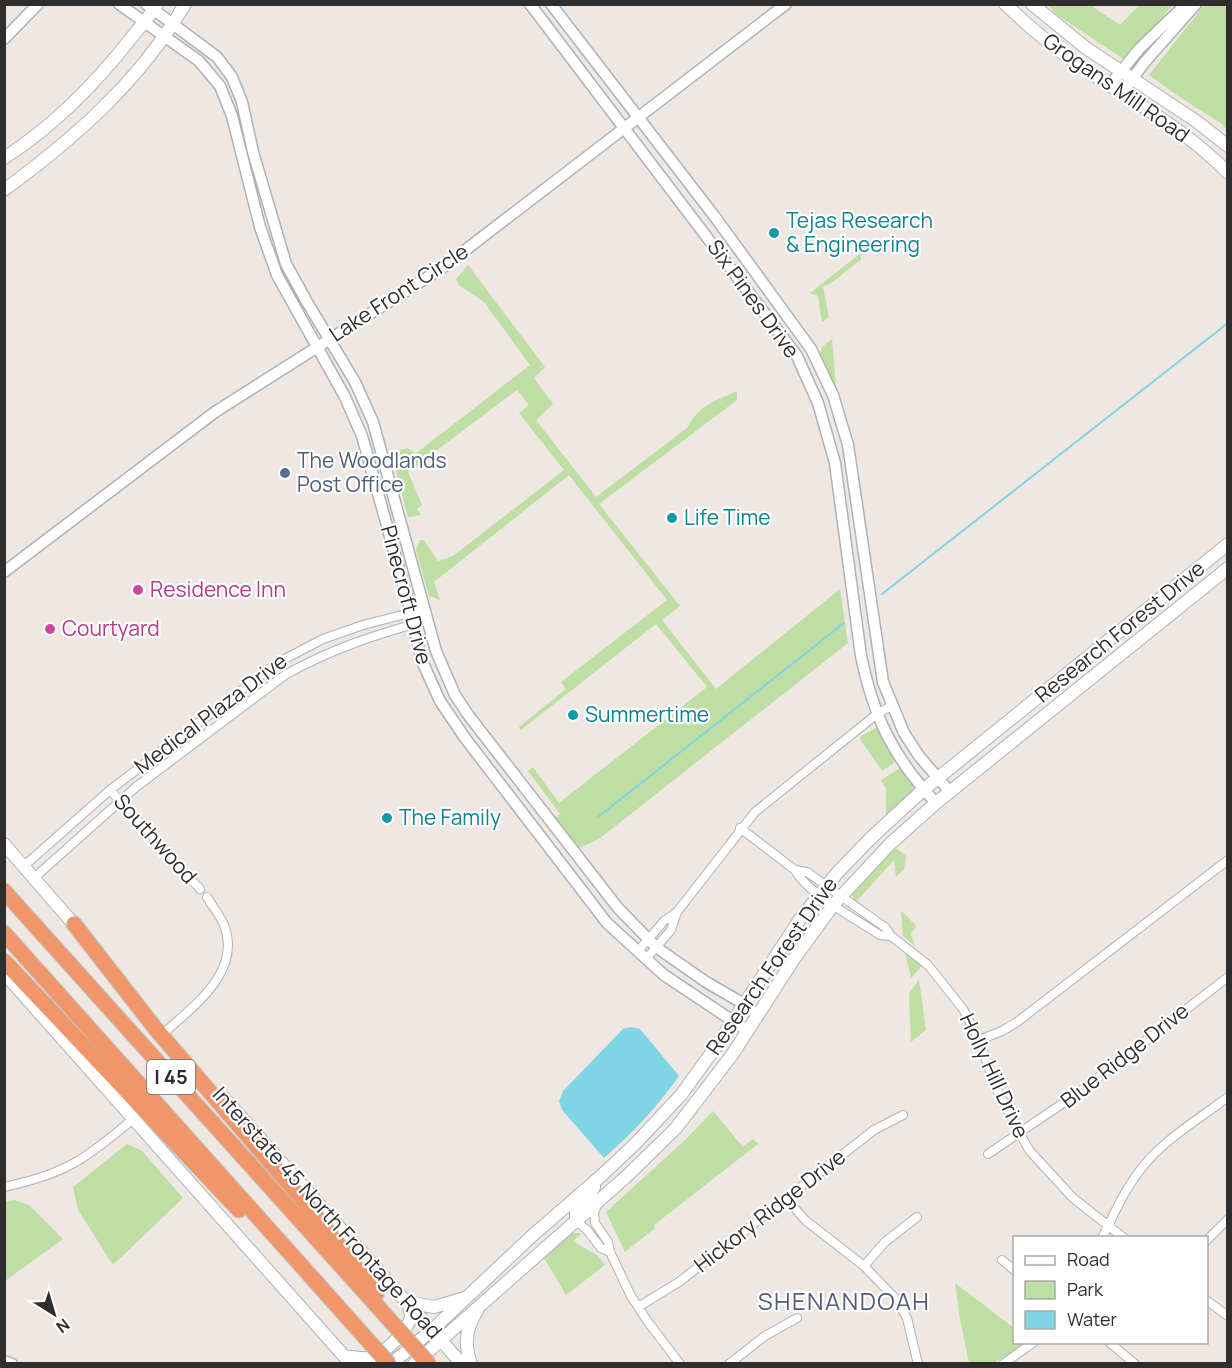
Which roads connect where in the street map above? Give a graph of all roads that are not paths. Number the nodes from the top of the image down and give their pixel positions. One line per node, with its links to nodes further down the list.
1 (38, 4): 15 (street)
2 (119, 4): 12 (street, Pinecroft Drive)
3 (185, 4): 13 (main road)
4 (551, 4): 20 (street, Six Pines Drive)
5 (786, 4): 20 (street, Lake Front Circle)
6 (1005, 4): 18 (main road, Grogans Mill Road)
7 (1032, 4): 16 (main road, Grogans Mill Road)
8 (1186, 4): 16 (street)
9 (1196, 4): 17 (street)
10 (530, 5): 21 (street, Six Pines Drive)
11 (152, 6): 12 (main road); 13 (street, Pinecroft Drive)
12 (143, 22): 14 (street, Pinecroft Drive); 23 (main road)
13 (173, 23): 14 (main road); 26 (street, Pinecroft Drive)
14 (164, 35): 25 (main road); 27 (street, Pinecroft Drive)
15 (4, 39)
16 (1121, 70): 17 (main road, Grogans Mill Road); 18 (street)
17 (1133, 78): 19 (street); 22 (main road, Grogans Mill Road)
18 (1110, 85): 19 (main road, Grogans Mill Road)
19 (1122, 93): 24 (main road, Grogans Mill Road)
20 (638, 119): 21 (street, Lake Front Circle); 28 (street, Six Pines Drive)
21 (625, 128): 26 (street, Lake Front Circle); 29 (street, Six Pines Drive)
22 (1227, 146)
23 (4, 158)
24 (1227, 173)
25 (4, 190)
26 (329, 339): 27 (street, Lake Front Circle); 37 (street, Pinecroft Drive)
27 (317, 346): 35 (street, Lake Front Circle); 38 (street, Pinecroft Drive)
28 (850, 460): 29 (street); 33 (street, Six Pines Drive)
29 (835, 463): 34 (street, Six Pines Drive)
30 (1227, 544): 31 (main road, Research Forest Drive)
31 (1206, 563): 36 (main road); 41 (main road, Research Forest Drive)
32 (1227, 568): 36 (main road, Research Forest Drive)
33 (866, 570): 34 (street); 43 (street, Six Pines Drive)
34 (850, 571): 44 (street, Six Pines Drive)
35 (4, 572)
36 (1207, 584): 42 (main road, Research Forest Drive)
37 (425, 609): 38 (street, Medical Plaza Drive); 39 (street, Pinecroft Drive)
38 (411, 612): 40 (street, Pinecroft Drive); 46 (street, Medical Plaza Drive)
39 (428, 620): 40 (street, Medical Plaza Drive); 63 (street, Pinecroft Drive)
40 (413, 624): 49 (street, Medical Plaza Drive); 64 (street, Pinecroft Drive)
41 (1072, 670): 42 (main road); 45 (main road, Research Forest Drive)
42 (1069, 695): 48 (main road, Research Forest Drive)
43 (893, 705): 44 (street); 45 (street, Six Pines Drive)
44 (877, 714): 47 (street, Six Pines Drive); 51 (street)
45 (938, 778): 47 (main road, Research Forest Drive); 48 (street, Six Pines Drive)
46 (110, 790): 49 (street, Southwood); 54 (street, Medical Plaza Drive)
47 (923, 790): 50 (street, Six Pines Drive); 57 (main road, Research Forest Drive)
48 (950, 792): 50 (main road, Research Forest Drive)
49 (120, 801): 55 (street, Medical Plaza Drive); 56 (street, Southwood)
50 (936, 803): 60 (main road, Research Forest Drive)
51 (740, 828): 57 (street, Holly Hill Drive); 63 (street)
52 (4, 844): 54 (main road, Interstate 45 North Frontage Road)
53 (1227, 860): 73 (street)
54 (24, 866): 55 (main road, Interstate 45 North Frontage Road)
55 (34, 878): 61 (main road, Interstate 45 North Frontage Road)
56 (200, 889)
57 (823, 890): 60 (street, Holly Hill Drive); 68 (main road, Research Forest Drive)
58 (4, 891): 92 (highway, I 45)
59 (207, 897): 72 (street, Southwood)
60 (837, 900): 69 (main road, Research Forest Drive); 73 (street, Holly Hill Drive)
61 (74, 924): 72 (main road, Interstate 45 North Frontage Road); 92 (highway)
62 (4, 933): 90 (highway, I 45)
63 (653, 943): 64 (street); 68 (street, Pinecroft Drive)
64 (642, 955): 70 (street, Pinecroft Drive)
65 (4, 961): 90 (highway)
66 (4, 973): 76 (main road)
67 (1227, 977): 77 (street, Blue Ridge Drive)
68 (744, 1004): 69 (street, Pinecroft Drive); 70 (main road, Research Forest Drive)
69 (757, 1015): 71 (main road, Research Forest Drive)
70 (733, 1021): 71 (street, Pinecroft Drive); 79 (main road, Research Forest Drive)
71 (748, 1030): 82 (main road, Research Forest Drive)
72 (166, 1031): 97 (main road, Interstate 45 North Frontage Road)
73 (979, 1040): 77 (street, Holly Hill Drive)
74 (1227, 1097): 86 (street)
75 (903, 1115): 81 (street, Hickory Ridge Drive)
76 (132, 1119): 80 (street); 106 (main road)
77 (1020, 1133): 78 (street, Blue Ridge Drive); 86 (street, Holly Hill Drive)
78 (988, 1154)
79 (601, 1176): 85 (main road); 96 (main road, Research Forest Drive)
80 (4, 1187)
81 (786, 1198): 94 (street); 100 (street, Hickory Ridge Drive)
82 (600, 1200): 85 (main road, Research Forest Drive); 91 (street)
83 (917, 1217): 94 (street)
84 (1227, 1219): 89 (street)
85 (576, 1221): 91 (street); 98 (main road, Research Forest Drive)
86 (1108, 1226): 87 (street); 88 (street, Holly Hill Drive)
87 (1103, 1236)
88 (1121, 1236)
89 (1208, 1239)
90 (288, 1250): 109 (highway, I 45, bridge)
91 (610, 1252): 100 (street)
92 (343, 1259): 111 (highway, bridge)
93 (1002, 1260): 95 (street)
94 (864, 1266): 116 (street)
95 (1013, 1269)
96 (465, 1298): 97 (main road); 103 (main road, Research Forest Drive)
97 (408, 1302): 103 (main road, Interstate 45 North Frontage Road); 106 (main road)
98 (484, 1302): 103 (main road, Research Forest Drive); 113 (main road)
99 (1208, 1302): 101 (street)
100 (638, 1307): 114 (street)
101 (1227, 1316)
102 (797, 1318): 115 (street)
103 (436, 1334): 109 (main road, Research Forest Drive); 110 (main road, Research Forest Drive); 112 (main road, Interstate 45 North Frontage Road)
104 (1031, 1344): 117 (street)
105 (1111, 1344): 118 (street)
106 (347, 1360)
107 (4, 1361): 108 (street)
108 (12, 1364)
109 (390, 1364)
110 (414, 1364)
111 (429, 1364)
112 (462, 1364)
113 (471, 1364)
114 (680, 1364)
115 (729, 1364)
116 (918, 1364)
117 (1003, 1364)
118 (1135, 1364)

